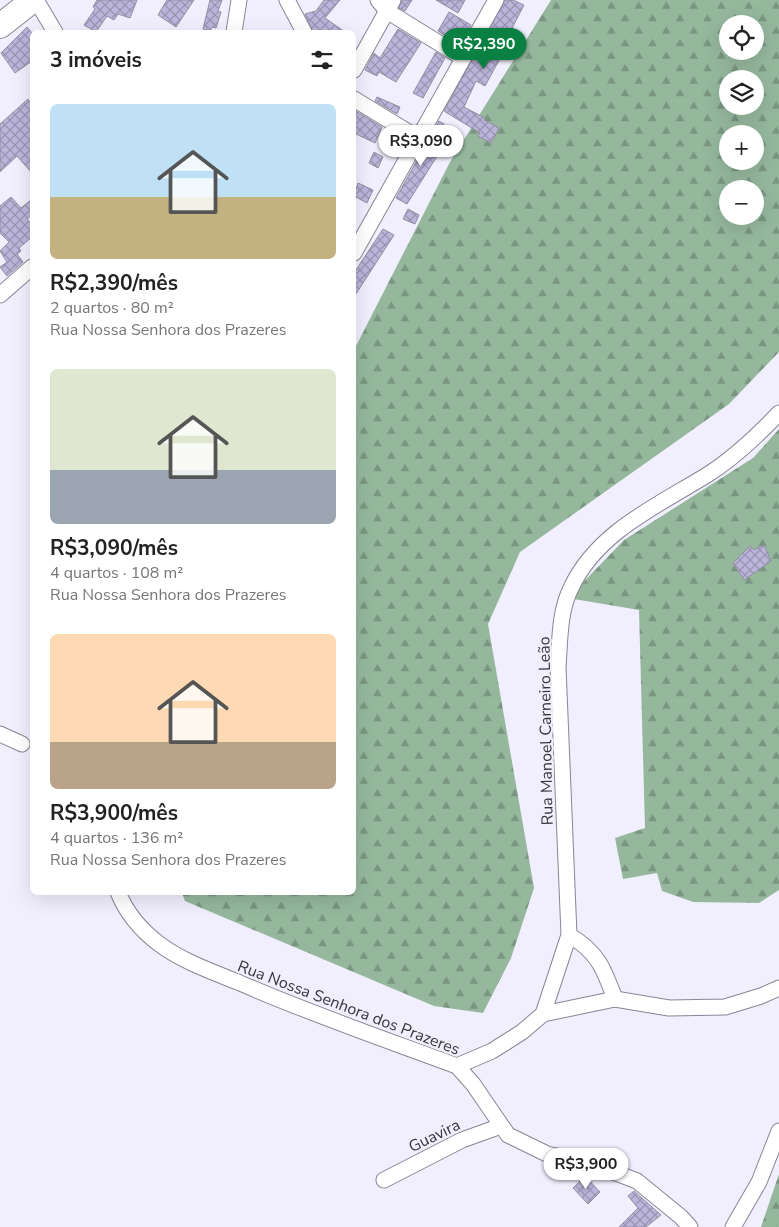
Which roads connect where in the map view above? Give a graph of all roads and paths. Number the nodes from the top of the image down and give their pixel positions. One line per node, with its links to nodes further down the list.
1 (35, 0): 6 (main road); 7 (street)
2 (239, 0): 8 (street)
3 (287, 0): 9 (street)
4 (496, 0): 10 (street)
5 (386, 4): 10 (street); 11 (street)
6 (0, 26)
7 (54, 30)
8 (234, 30)
9 (303, 30)
10 (463, 58): 13 (street)
11 (356, 66)
12 (356, 100): 13 (street)
13 (418, 138): 14 (street)
14 (356, 249)
15 (30, 269): 16 (street)
16 (0, 295)
17 (779, 413): 21 (street, Rua Manoel Carneiro Leão)
18 (0, 734): 19 (street)
19 (22, 744)
20 (119, 895): 25 (street, Rua Nossa Senhora dos Prazeres)
21 (569, 935): 23 (street); 24 (street, Rua Manoel Carneiro Leão)
22 (779, 988): 23 (street)
23 (615, 999): 24 (street)
24 (543, 1014): 25 (street)
25 (457, 1066): 26 (street, Rua Nossa Senhora dos Prazeres)
26 (501, 1126): 28 (street, Guavira); 29 (street, Rua Nossa Senhora dos Prazeres)
27 (779, 1131): 30 (street)
28 (384, 1180)
29 (681, 1224)
30 (733, 1227)

